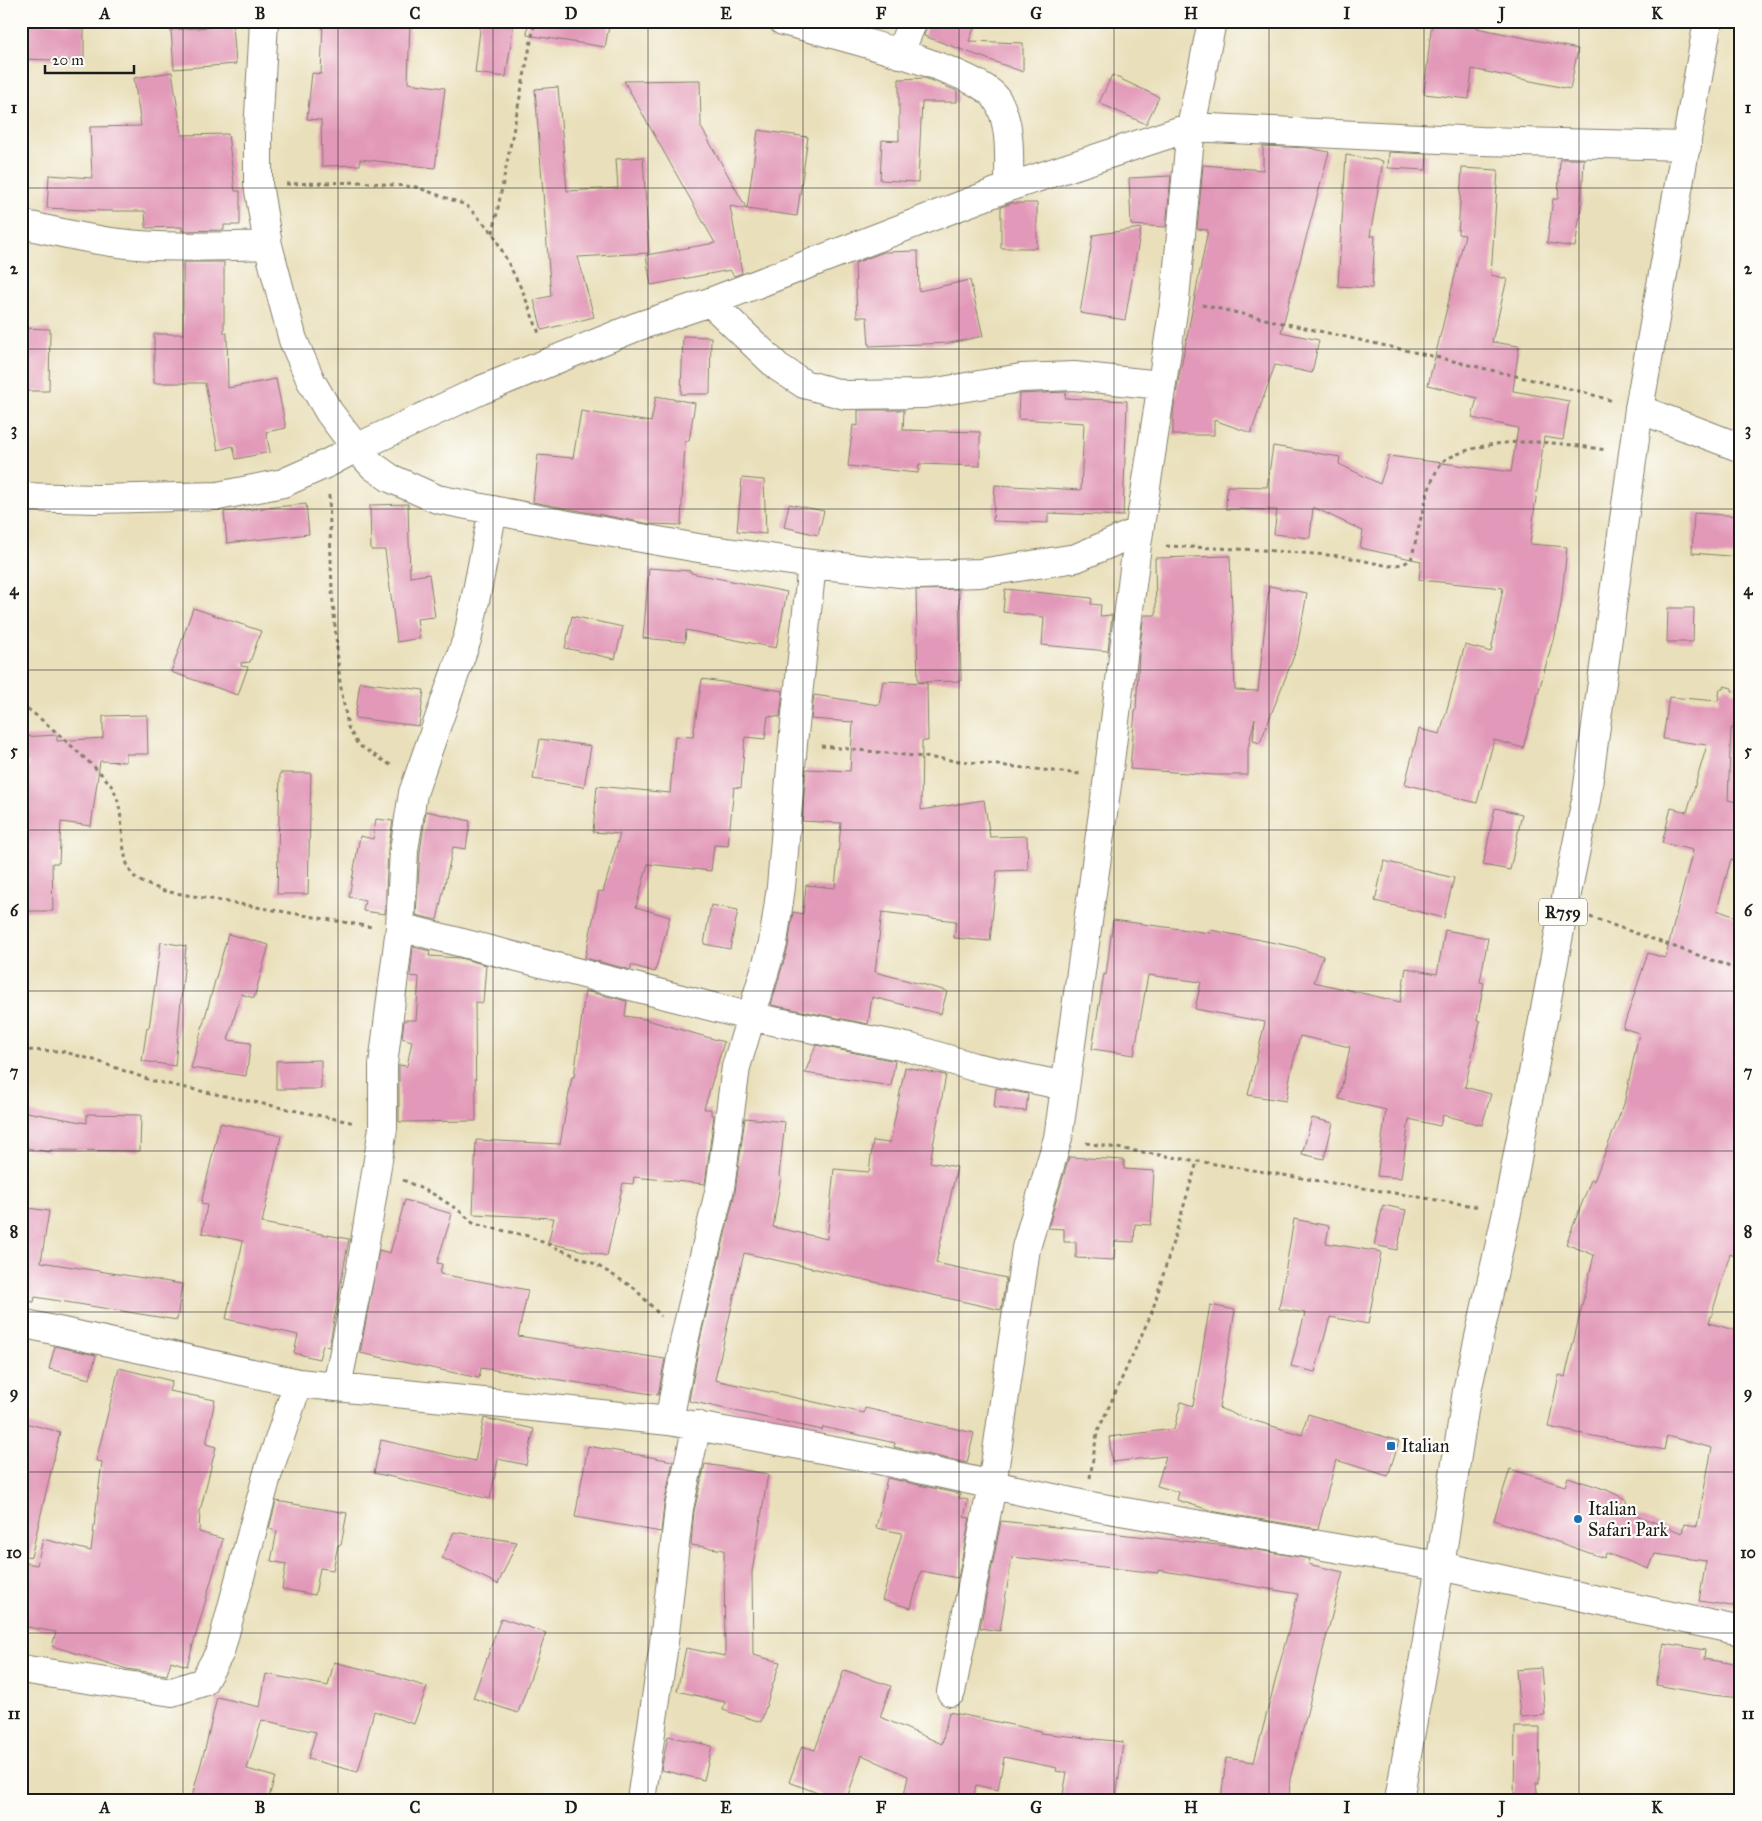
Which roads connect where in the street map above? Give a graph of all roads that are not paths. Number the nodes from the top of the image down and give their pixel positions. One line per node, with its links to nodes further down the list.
1 (264, 21): 11 (street)
2 (783, 21): 6 (street)
3 (913, 21): 6 (street)
4 (1212, 21): 7 (street)
5 (1708, 21): 8 (street, R759)
6 (899, 54): 9 (street)
7 (1191, 127): 8 (street); 9 (street); 13 (street)
8 (1687, 146): 14 (street, R759)
9 (1010, 187): 12 (street)
10 (21, 224): 11 (street)
11 (268, 245): 15 (street)
12 (710, 302): 13 (street); 15 (street)
13 (1161, 385): 19 (street)
14 (1640, 409): 16 (street); 30 (street, R759)
15 (356, 448): 17 (street); 18 (street)
16 (1741, 448)
17 (21, 497)
18 (493, 510): 20 (street); 21 (street)
19 (1138, 538): 20 (street); 23 (street)
20 (812, 564): 22 (street)
21 (400, 929): 22 (street); 26 (street)
22 (752, 1017): 23 (street); 27 (street)
23 (1065, 1086): 29 (street)
24 (21, 1323): 25 (street)
25 (298, 1383): 26 (street); 32 (street)
26 (337, 1386): 27 (street)
27 (668, 1421): 28 (street)
28 (697, 1425): 29 (street); 34 (street)
29 (992, 1486): 30 (street); 33 (street)
30 (1440, 1566): 31 (street); 35 (street, R759)
31 (1741, 1631)
32 (21, 1669)
33 (951, 1692)
34 (641, 1800)
35 (1400, 1800)

